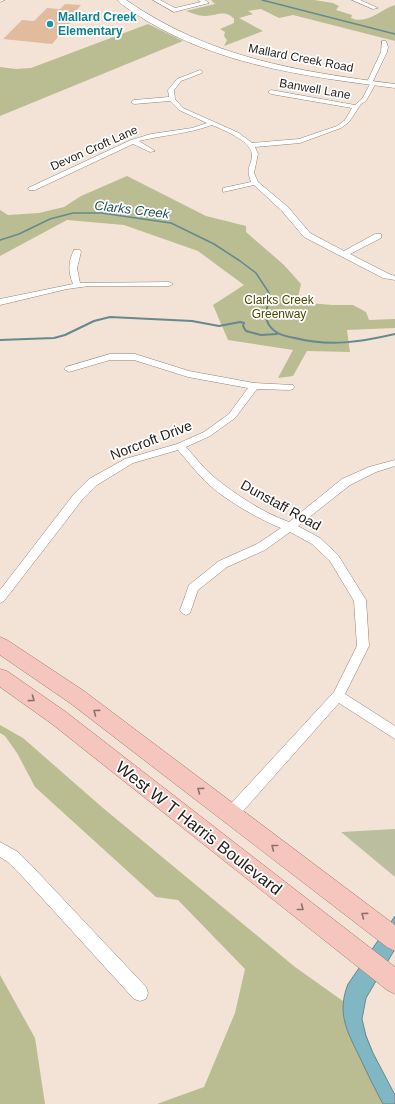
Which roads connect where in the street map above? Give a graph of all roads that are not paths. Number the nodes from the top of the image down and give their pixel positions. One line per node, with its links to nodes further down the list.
1 (121, 0): 8 (main road, Mallard Creek Road)
2 (156, 0): 3 (street)
3 (201, 0)
4 (355, 0): 5 (street)
5 (375, 8)
6 (384, 42): 8 (street)
7 (200, 72): 11 (street)
8 (370, 82): 9 (main road, Mallard Creek Road); 13 (street)
9 (395, 86)
10 (271, 92): 13 (street, Banwell Lane)
11 (172, 98): 12 (street); 14 (street)
12 (134, 102)
13 (357, 105): 16 (street)
14 (212, 123): 15 (street, Devon Croft Lane); 16 (street)
15 (132, 141): 17 (street); 19 (street, Devon Croft Lane)
16 (251, 146): 18 (street)
17 (152, 151)
18 (255, 183): 20 (street); 23 (street)
19 (32, 188)
20 (226, 190)
21 (378, 236): 23 (street)
22 (78, 252): 26 (street)
23 (343, 255): 24 (street)
24 (395, 278)
25 (169, 284): 26 (street)
26 (77, 285): 27 (street)
27 (0, 302)
28 (69, 369): 29 (street)
29 (254, 386): 30 (street); 31 (street, Norcroft Drive)
30 (290, 387)
31 (180, 446): 33 (street, Dunstaff Road); 34 (street, Norcroft Drive)
32 (395, 464): 33 (street)
33 (290, 527): 35 (street); 40 (street, Dunstaff Road)
34 (0, 598)
35 (186, 610)
36 (0, 645): 39 (main road, West W T Harris Boulevard)
37 (0, 657): 39 (main road)
38 (0, 677): 45 (main road, West W T Harris Boulevard, one-way to 45)
39 (61, 686): 42 (main road, West W T Harris Boulevard, one-way to 39)
40 (338, 696): 41 (street); 42 (street, Dunstaff Road)
41 (395, 734)
42 (231, 814): 44 (main road, West W T Harris Boulevard, one-way to 42)
43 (0, 849): 46 (street)
44 (395, 939)
45 (395, 982)
46 (140, 993)

